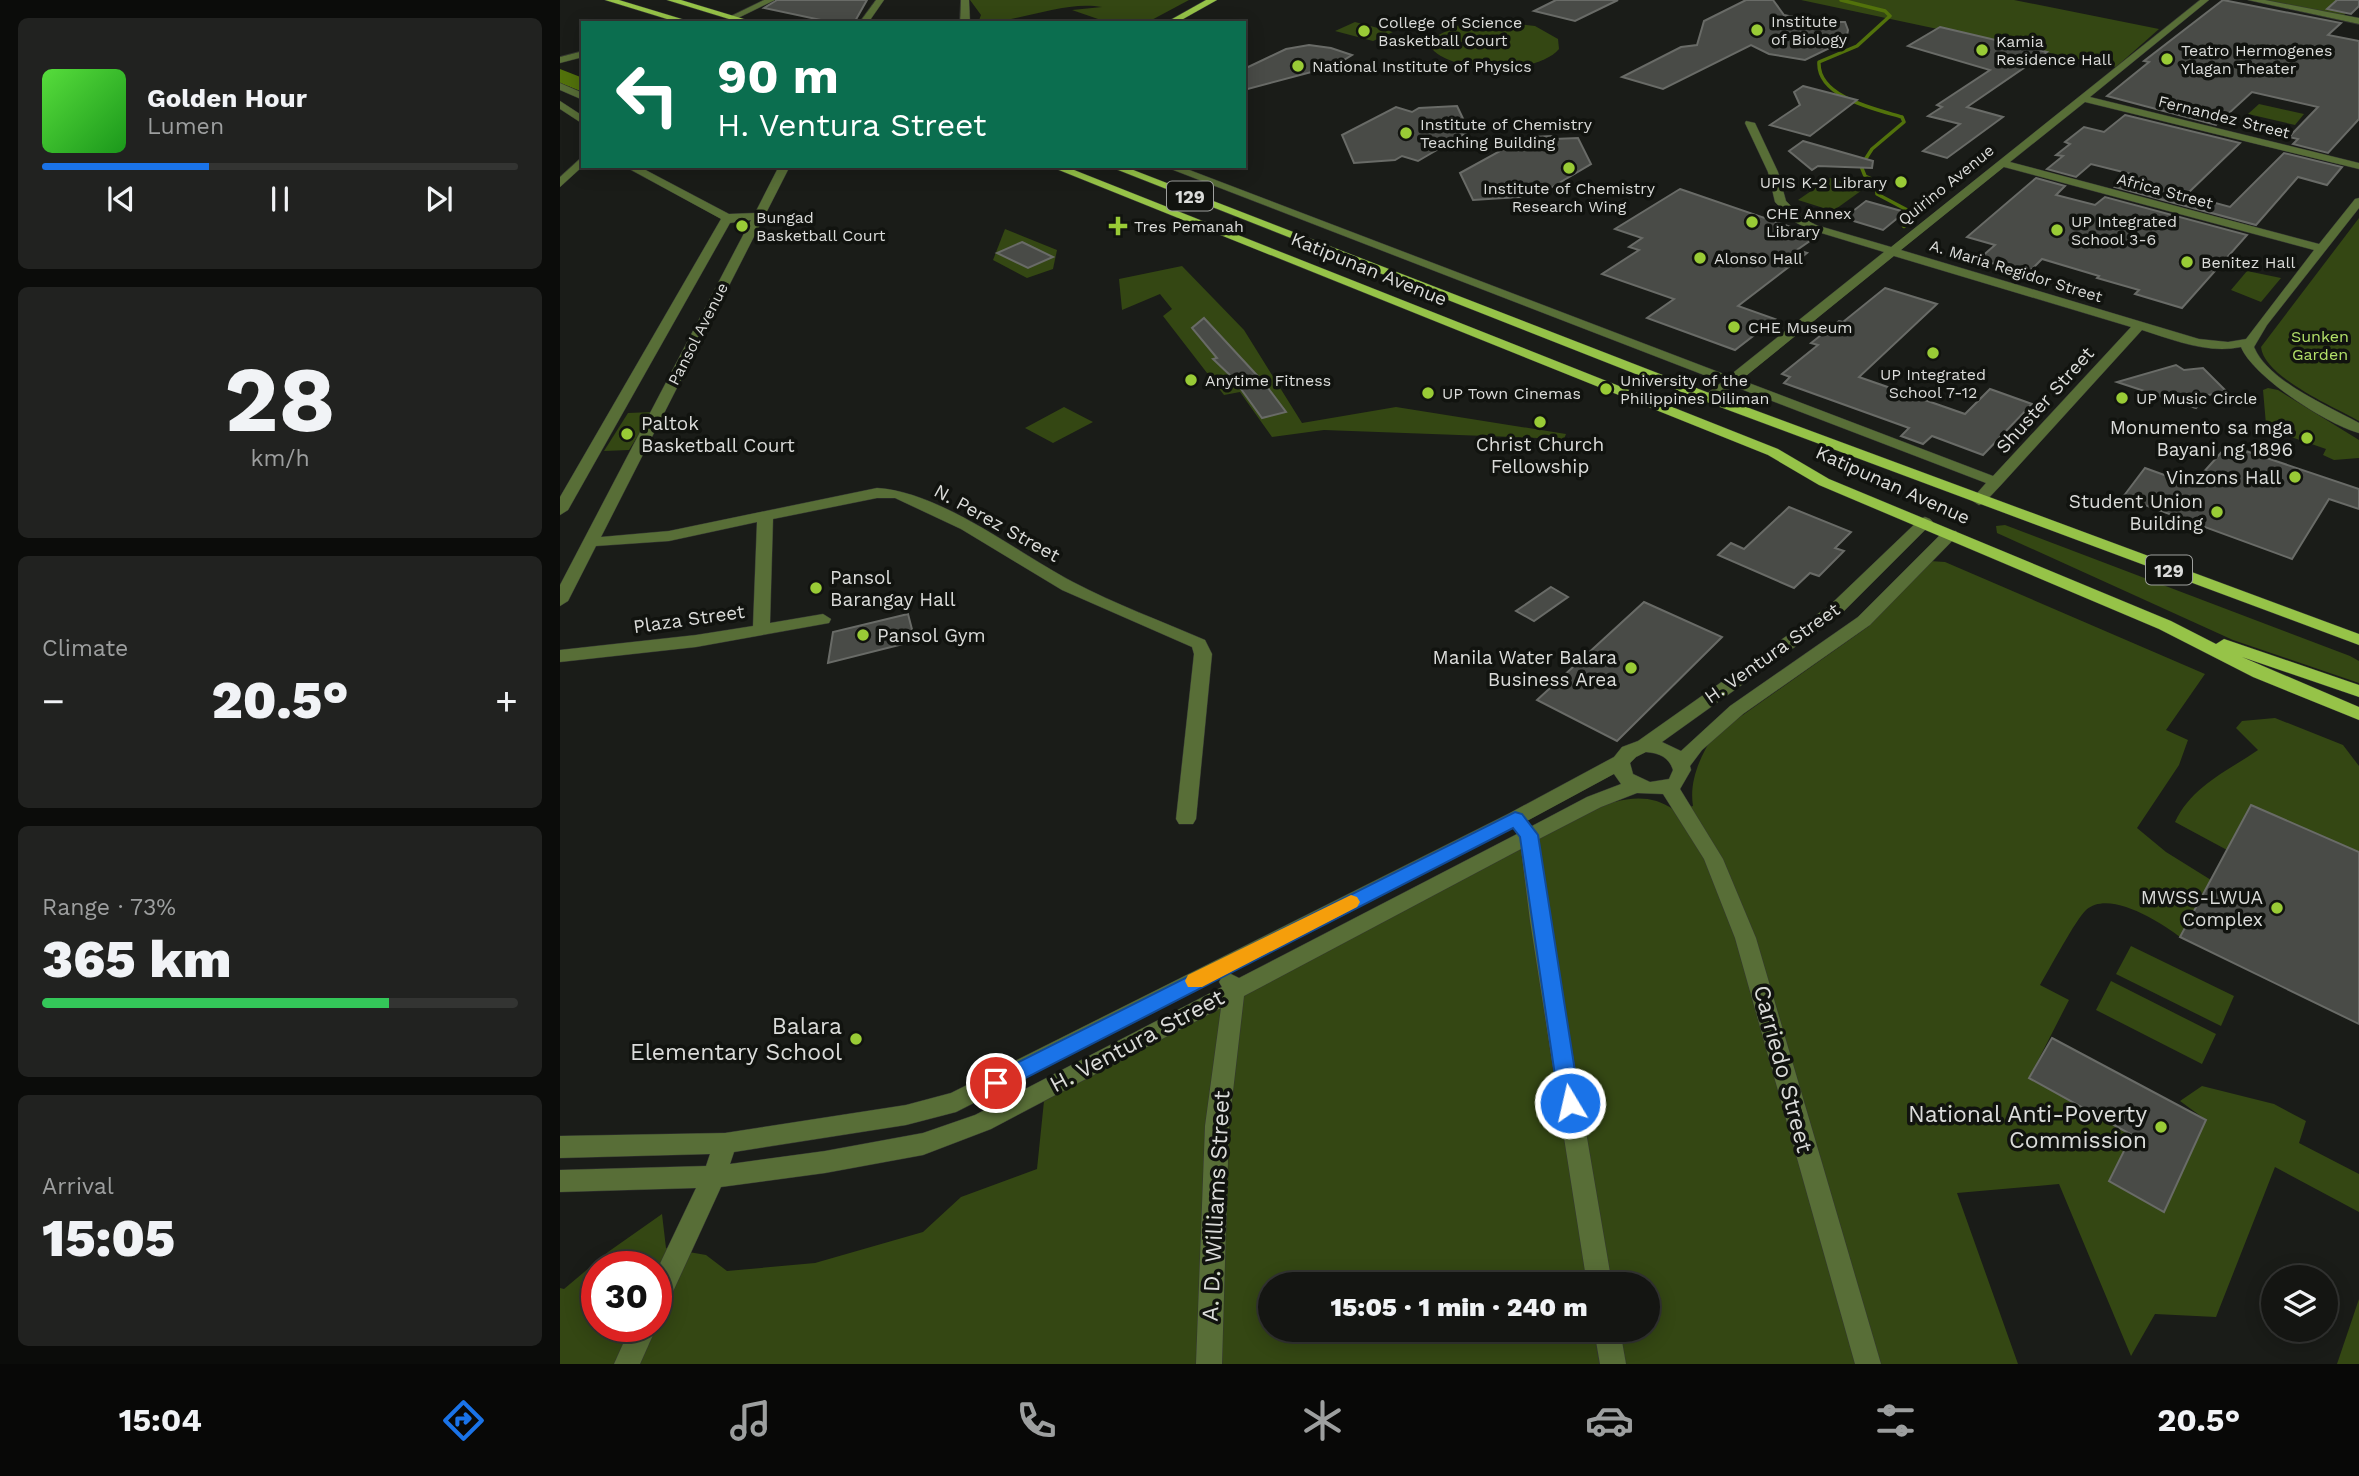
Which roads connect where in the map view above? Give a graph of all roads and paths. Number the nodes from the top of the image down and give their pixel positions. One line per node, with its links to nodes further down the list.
1 (609, 0): 10 (main road)
2 (671, 0): 9 (main road)
3 (771, 0): 9 (street)
4 (880, 0): 12 (street)
5 (965, 0): 13 (street)
6 (1213, 0): 14 (main road)
7 (2205, 0): 20 (street, Quirino Avenue)
8 (2252, 0): 15 (street)
9 (733, 17): 11 (main road)
10 (684, 21)
11 (746, 21)
12 (864, 21)
13 (965, 21)
14 (1173, 21)
15 (2359, 21)
16 (581, 57): 17 (street)
17 (560, 62)
18 (560, 86): 19 (street)
19 (581, 96)
20 (2082, 98): 25 (street, Quirino Avenue); 26 (street, Fernandez Street)
21 (560, 104): 22 (street)
22 (581, 120)
23 (1750, 123): 39 (street, A. Maria Regidor Street)
24 (581, 161): 34 (street)
25 (2000, 163): 38 (street, Africa Street); 39 (street, Quirino Avenue)
26 (2359, 166)
27 (633, 168): 37 (street)
28 (784, 168): 36 (street, Pansol Avenue)
29 (1059, 168): 33 (main road, Katipunan Avenue / 129)
30 (1108, 168): 33 (main road)
31 (1118, 168): 40 (main road, Katipunan Avenue / 129)
32 (1173, 168): 46 (street, Katipunan Avenue)
33 (1083, 178): 41 (main road, Katipunan Avenue / 129)
34 (560, 184)
35 (2359, 201): 38 (street)
36 (757, 216): 37 (street); 55 (street, Pansol Avenue)
37 (728, 218): 51 (street, Pansol Avenue)
38 (2321, 248): 43 (street)
39 (1891, 252): 42 (street, A. Maria Regidor Street); 46 (street, Quirino Avenue)
40 (1379, 269): 41 (main road); 47 (main road, Katipunan Avenue / 129)
41 (1351, 284): 53 (main road, Katipunan Avenue / 129)
42 (2139, 326): 44 (street, A. Maria Regidor Street); 49 (street, Shuster Street)
43 (2248, 342): 44 (street, A. Maria Regidor Street); 45 (street)
44 (2211, 345): 45 (street, A. Maria Regidor Street)
45 (2259, 368): 48 (street, A. Maria Regidor Street)
46 (1733, 380): 47 (street, Quirino Avenue); 49 (street, Katipunan Avenue)
47 (1710, 398): 50 (main road, Katipunan Avenue / 129)
48 (2359, 429)
49 (1996, 482): 50 (street, Shuster Street)
50 (1979, 500): 59 (main road, Katipunan Avenue / 129)
51 (560, 510)
52 (765, 519): 55 (street, N. Perez Street); 60 (street); 71 (street, N. Perez Street)
53 (1925, 522): 54 (main road, Katipunan Avenue / 129); 66 (street, H. Ventura Street)
54 (1951, 534): 58 (main road, Katipunan Avenue / 129); 68 (street, H. Ventura Street)
55 (591, 542): 56 (street, Pansol Avenue)
56 (560, 601)
57 (823, 618): 60 (street, Plaza Street)
58 (2175, 629): 64 (main road); 65 (main road, Katipunan Avenue / 129)
59 (2332, 630): 61 (main road, Katipunan Avenue / 129); 62 (main road)
60 (761, 631): 63 (street, Plaza Street)
61 (2359, 640)
62 (2359, 647)
63 (560, 656)
64 (2359, 691)
65 (2359, 715)
66 (1644, 746): 67 (street); 68 (street)
67 (1621, 762): 69 (street); 72 (street, H. Ventura Street)
68 (1681, 764): 70 (street)
69 (1636, 786): 70 (street); 72 (street, H. Ventura Street)
70 (1668, 787): 86 (street, Carriedo Street)
71 (1186, 819)
72 (1522, 827): 73 (street, H. Ventura Street); 74 (street, H. Ventura Street); 80 (street)
73 (1220, 968): 74 (street); 75 (street, H. Ventura Street)
74 (1234, 989): 77 (street, H. Ventura Street); 84 (street, A. D. Williams Street)
75 (725, 1143): 76 (street, H. Ventura Street); 77 (street)
76 (560, 1147)
77 (714, 1177): 78 (street, H. Ventura Street); 79 (street)
78 (560, 1181)
79 (672, 1266)
80 (1598, 1272)
81 (637, 1342): 83 (street)
82 (1609, 1342): 85 (street)
83 (627, 1364)
84 (1209, 1364)
85 (1613, 1364)
86 (1868, 1364)

